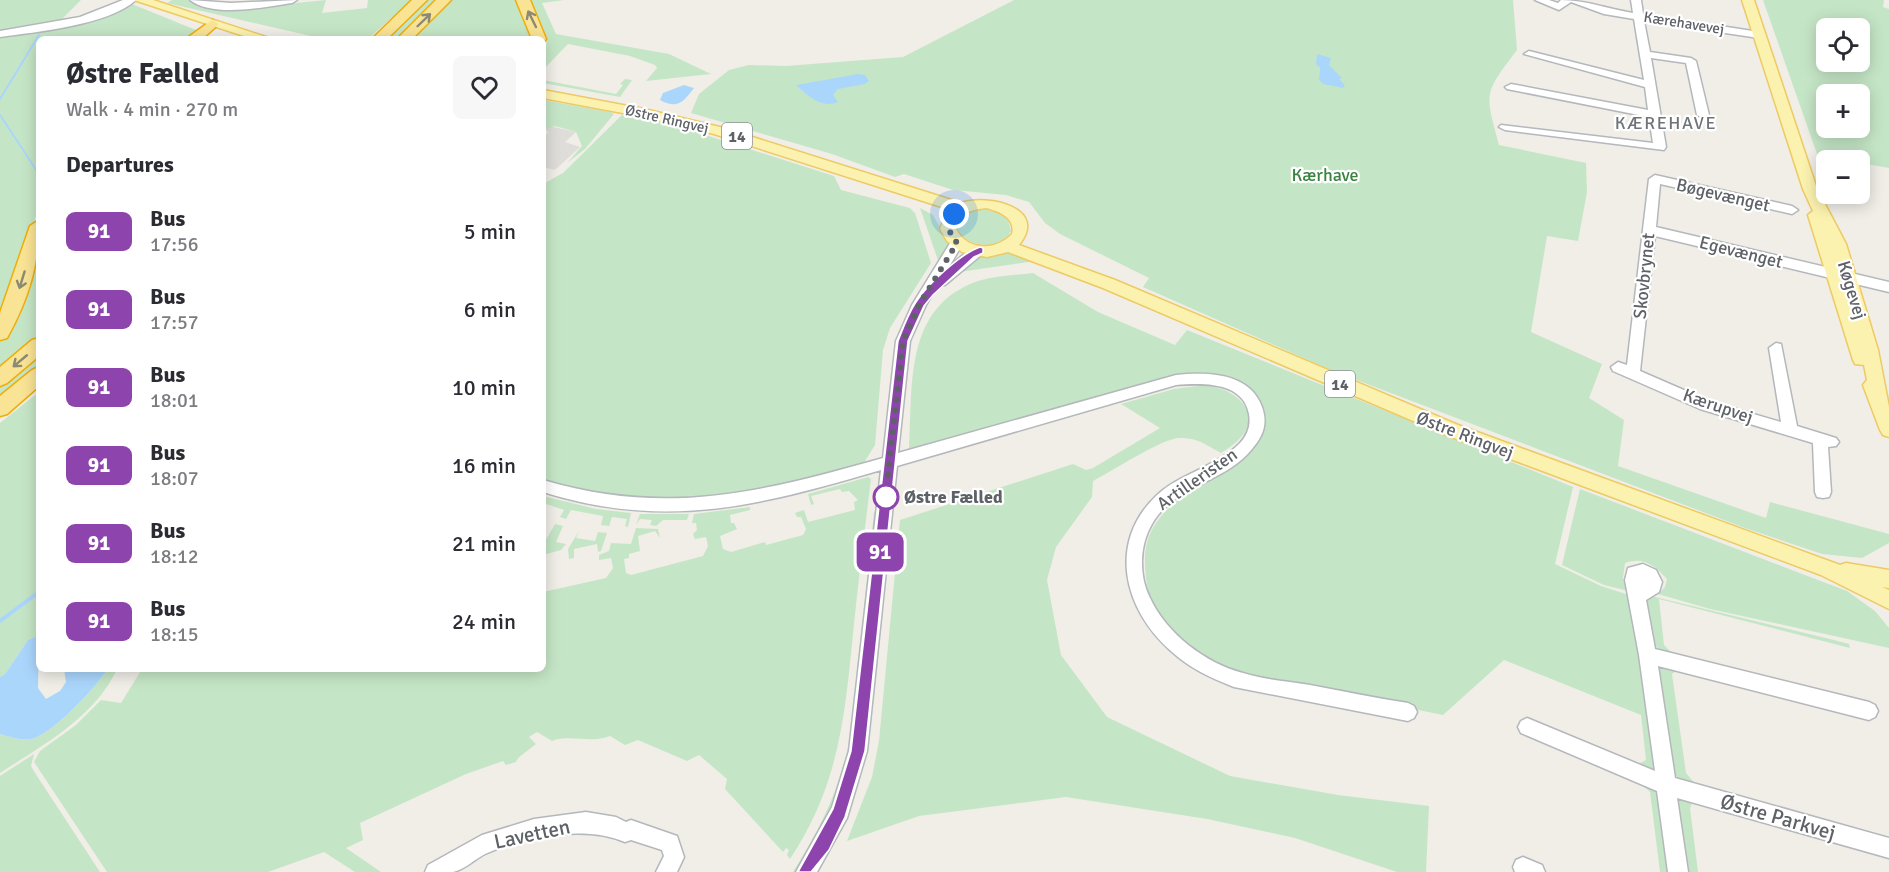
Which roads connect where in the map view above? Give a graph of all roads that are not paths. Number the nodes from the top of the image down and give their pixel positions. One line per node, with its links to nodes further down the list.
1 (131, 0): 15 (street)
2 (140, 0): 14 (main road)
3 (195, 0): 4 (street)
4 (292, 0)
5 (444, 0): 21 (highway, one-way to 5)
6 (523, 0): 22 (highway, one-way to 6)
7 (1540, 0): 8 (street)
8 (1567, 0)
9 (1574, 0): 13 (street, Kærehavevej)
10 (1636, 0): 13 (street)
11 (1748, 0): 16 (main road, Køgevej)
12 (415, 5): 20 (highway)
13 (1639, 17): 16 (street, Kærehavevej); 24 (street)
14 (216, 25): 17 (highway); 18 (highway); 19 (main road)
15 (0, 34)
16 (1760, 35): 33 (main road, Køgevej)
17 (198, 36)
18 (207, 36)
19 (255, 36)
20 (380, 36)
21 (407, 36)
22 (538, 36)
23 (1530, 54): 25 (street)
24 (1644, 54): 25 (street); 29 (street)
25 (1649, 85): 28 (street)
26 (1511, 87): 28 (street)
27 (546, 95): 32 (main road, Østre Ringvej / 14)
28 (1655, 115): 30 (street)
29 (1703, 115)
30 (1505, 128)
31 (1655, 179): 35 (street, Bøgevænget); 37 (street, Skovbrynet)
32 (891, 188): 34 (main road, Østre Ringvej / 14); 36 (main road, Østre Ringvej / 14)
33 (1810, 189): 43 (main road, Køgevej); 44 (main road, Køgevej)
34 (962, 208): 36 (main road); 38 (main road, 14)
35 (1792, 210)
36 (949, 220): 40 (main road)
37 (1649, 230): 43 (street, Egevænget); 52 (street, Skovbrynet)
38 (1019, 233): 41 (main road); 45 (main road, Østre Ringvej / 14)
39 (36, 236): 48 (highway, one-way to 48)
40 (957, 243): 42 (main road); 47 (street)
41 (1007, 246): 42 (main road); 45 (main road, Østre Ringvej / 14)
42 (980, 251): 47 (street)
43 (1832, 274): 44 (street, Egevænget); 56 (main road, Køgevej)
44 (1848, 280): 46 (street, Egevænget); 56 (main road, Køgevej)
45 (1109, 284): 64 (main road, Østre Ringvej / 14)
46 (1889, 287)
47 (929, 292): 61 (street)
48 (0, 333)
49 (36, 348): 53 (highway, one-way to 53)
50 (1776, 348): 59 (street)
51 (1618, 367): 52 (street, Kærupvej)
52 (1633, 374): 59 (street, Kærupvej)
53 (0, 378)
54 (36, 378): 57 (highway)
55 (36, 388): 58 (highway)
56 (1878, 396): 60 (main road, Køgevej)
57 (0, 408)
58 (0, 417)
59 (1790, 429): 63 (street, Kærupvej)
60 (1889, 430)
61 (890, 462): 62 (street, Artilleristen); 70 (street, Artilleristen); 76 (street)
62 (546, 487)
63 (1823, 492)
64 (1828, 569): 65 (main road, Østre Ringvej / 14); 67 (main road, Østre Ringvej / 14)
65 (1889, 579)
66 (1638, 596): 68 (street)
67 (1889, 600)
68 (1648, 654): 69 (street); 72 (street)
69 (1869, 711)
70 (1408, 712)
71 (1527, 727): 72 (street, Østre Parkvej)
72 (1668, 786): 73 (street, Østre Parkvej); 77 (street)
73 (1889, 848)
74 (435, 872): 75 (street, Lavetten)
75 (666, 872)
76 (806, 872)
77 (1678, 872)

